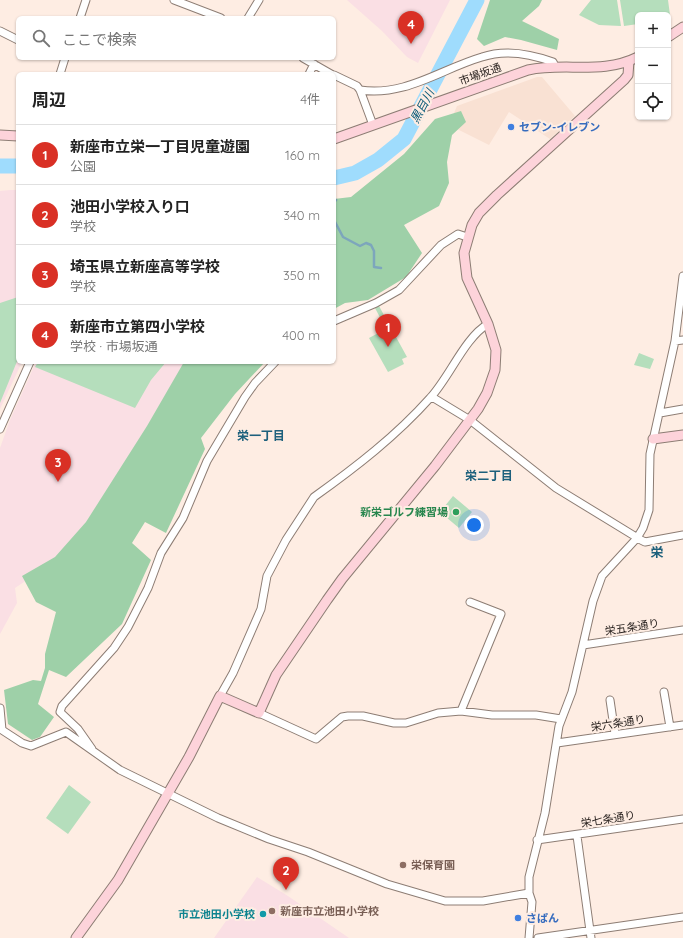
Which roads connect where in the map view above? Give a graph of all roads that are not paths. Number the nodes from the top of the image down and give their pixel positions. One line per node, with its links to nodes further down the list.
1 (86, 0): 4 (street)
2 (174, 0): 5 (street)
3 (259, 0): 6 (street)
4 (81, 16)
5 (216, 16)
6 (249, 16)
7 (683, 27): 9 (street)
8 (0, 31): 10 (street)
9 (671, 35)
10 (16, 39)
11 (635, 58): 14 (street, 市場坂通)
12 (64, 60): 17 (street)
13 (307, 60): 15 (street)
14 (629, 61): 16 (street, 市場坂通); 26 (street)
15 (314, 64): 18 (street); 19 (street)
16 (555, 66): 21 (street); 22 (street, 市場坂通)
17 (60, 72)
18 (310, 72)
19 (328, 72)
20 (336, 77): 21 (street)
21 (360, 90): 22 (street)
22 (373, 125): 25 (street, 市場坂通)
23 (0, 135): 24 (street)
24 (16, 136)
25 (336, 138)
26 (467, 237): 28 (street); 29 (street)
27 (683, 276): 31 (street)
28 (336, 320)
29 (488, 324): 34 (street); 38 (street)
30 (683, 340): 31 (street)
31 (675, 341): 36 (street)
32 (29, 364): 37 (street)
33 (273, 364): 58 (street)
34 (432, 397): 38 (street); 48 (street)
35 (683, 409): 36 (street)
36 (660, 412): 41 (street)
37 (2, 419): 39 (street)
38 (470, 420): 43 (street); 52 (street)
39 (0, 429)
40 (683, 435): 41 (street)
41 (653, 439): 43 (street)
42 (683, 535): 43 (street)
43 (637, 538): 46 (street)
44 (470, 602): 51 (street)
45 (683, 630): 46 (street, 栄五条通り)
46 (583, 645): 53 (street)
47 (664, 692): 55 (street)
48 (220, 696): 52 (street); 59 (street)
49 (610, 700): 56 (street)
50 (0, 708): 58 (street)
51 (461, 711): 52 (street); 53 (street)
52 (259, 713)
53 (561, 719): 57 (street)
54 (683, 725): 55 (street, 栄六条通り)
55 (670, 726): 56 (street, 栄六条通り)
56 (615, 734): 57 (street, 栄六条通り)
57 (557, 743): 62 (street)
58 (97, 755): 59 (street)
59 (169, 793): 63 (street); 66 (street)
60 (683, 819): 61 (street, 栄七条通り)
61 (577, 836): 62 (street, 栄七条通り); 65 (street)
62 (537, 840): 63 (street)
63 (529, 893): 67 (street)
64 (683, 917): 65 (street)
65 (591, 934): 68 (street)
66 (76, 938)
67 (529, 938)
68 (538, 938)

